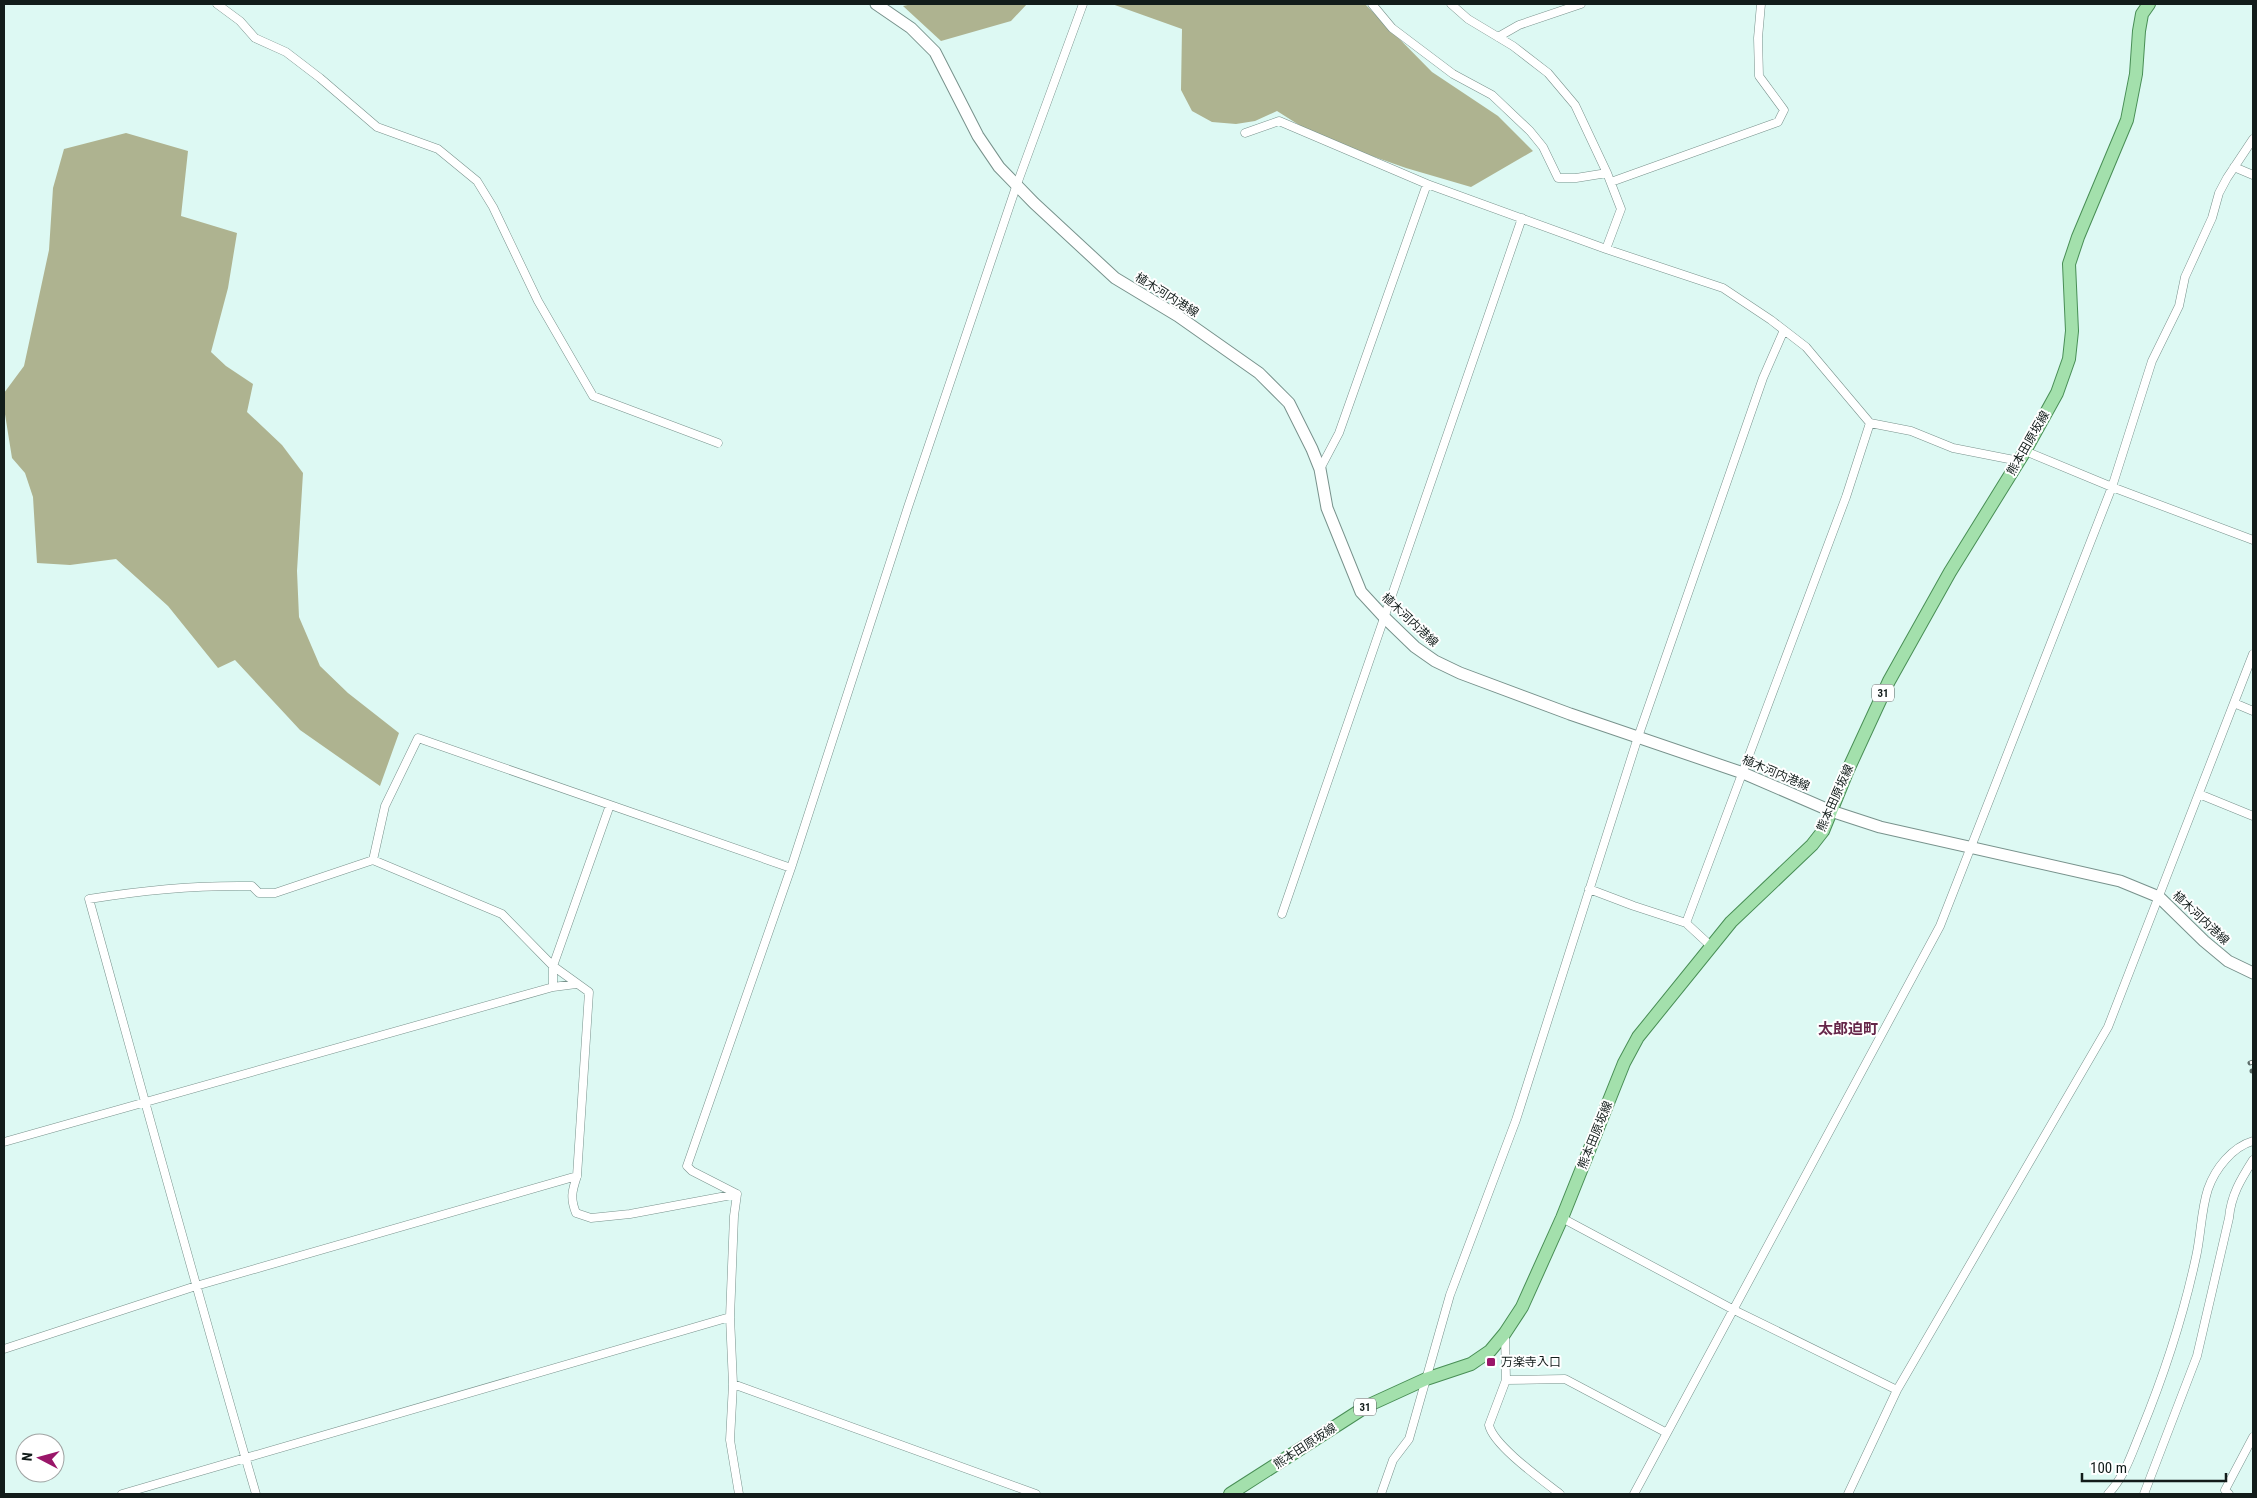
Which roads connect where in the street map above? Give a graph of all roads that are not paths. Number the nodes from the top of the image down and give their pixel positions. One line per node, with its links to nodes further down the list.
1 (217, 4): 22 (street)
2 (876, 4): 16 (main road, 植木河内港線)
3 (1084, 4): 16 (street)
4 (1372, 4): 13 (street)
5 (1451, 4): 9 (street)
6 (1581, 4): 9 (street)
7 (1760, 4): 15 (street)
8 (2149, 4): 23 (main road, 熊本田原坂線 / 31)
9 (1498, 37): 13 (street)
10 (1245, 132): 17 (street)
11 (2253, 139): 12 (street)
12 (2234, 167): 14 (street); 25 (street)
13 (1607, 173): 15 (street)
14 (2253, 176)
15 (1611, 182): 19 (street)
16 (1017, 184): 24 (main road, 植木河内港線); 39 (street)
17 (1427, 184): 18 (street); 24 (street)
18 (1522, 218): 19 (street); 27 (street)
19 (1606, 249): 20 (street)
20 (1784, 330): 21 (street); 31 (street)
21 (1870, 423): 23 (street); 32 (street)
22 (718, 442)
23 (2022, 456): 25 (street); 35 (main road, 熊本田原坂線 / 31)
24 (1320, 469): 27 (main road, 植木河内港線)
25 (2112, 486): 26 (street); 37 (street)
26 (2253, 540)
27 (1385, 618): 31 (main road, 植木河内港線); 42 (street)
28 (2253, 654): 29 (street)
29 (2234, 703): 30 (street); 33 (street)
30 (2253, 711)
31 (1638, 737): 32 (main road, 植木河内港線); 40 (street)
32 (1743, 773): 35 (main road, 植木河内港線); 43 (street)
33 (2199, 794): 36 (street); 41 (street)
34 (610, 805): 38 (street); 39 (street); 45 (street)
35 (1831, 811): 37 (main road, 植木河内港線); 44 (main road, 熊本田原坂線 / 31)
36 (2253, 816)
37 (1971, 847): 41 (main road, 植木河内港線); 57 (street)
38 (373, 860): 45 (street); 49 (street)
39 (791, 868): 54 (street)
40 (1589, 888): 43 (street); 61 (street)
41 (2159, 896): 46 (main road, 植木河内港線); 64 (street)
42 (1282, 914)
43 (1686, 923): 44 (street)
44 (1712, 947): 55 (main road, 熊本田原坂線 / 31)
45 (553, 966): 47 (street); 48 (street)
46 (2253, 973)
47 (576, 984): 48 (street); 53 (street)
48 (554, 987): 49 (street)
49 (147, 1102): 51 (street); 56 (street)
50 (2253, 1141): 77 (street)
51 (4, 1142)
52 (2253, 1160): 78 (street)
53 (577, 1176): 54 (street); 56 (street)
54 (737, 1194): 58 (street)
55 (1562, 1218): 57 (street); 59 (main road, 熊本田原坂線 / 31)
56 (196, 1286): 60 (street); 67 (street)
57 (1734, 1310): 64 (street); 65 (street)
58 (730, 1317): 63 (street); 67 (street)
59 (1505, 1333): 61 (main road, 熊本田原坂線 / 31); 62 (street)
60 (4, 1349)
61 (1426, 1379): 72 (main road, 熊本田原坂線 / 31); 73 (street)
62 (1506, 1380): 65 (street); 74 (street)
63 (733, 1384): 70 (street); 71 (street)
64 (1897, 1390): 76 (street)
65 (1667, 1433): 75 (street)
66 (2253, 1437): 79 (street)
67 (245, 1458): 68 (street); 69 (street)
68 (122, 1494)
69 (256, 1494)
70 (739, 1494)
71 (1036, 1494)
72 (1230, 1494)
73 (1380, 1494)
74 (1560, 1494)
75 (1634, 1494)
76 (1848, 1494)
77 (2108, 1494)
78 (2144, 1494)
79 (2229, 1494)

